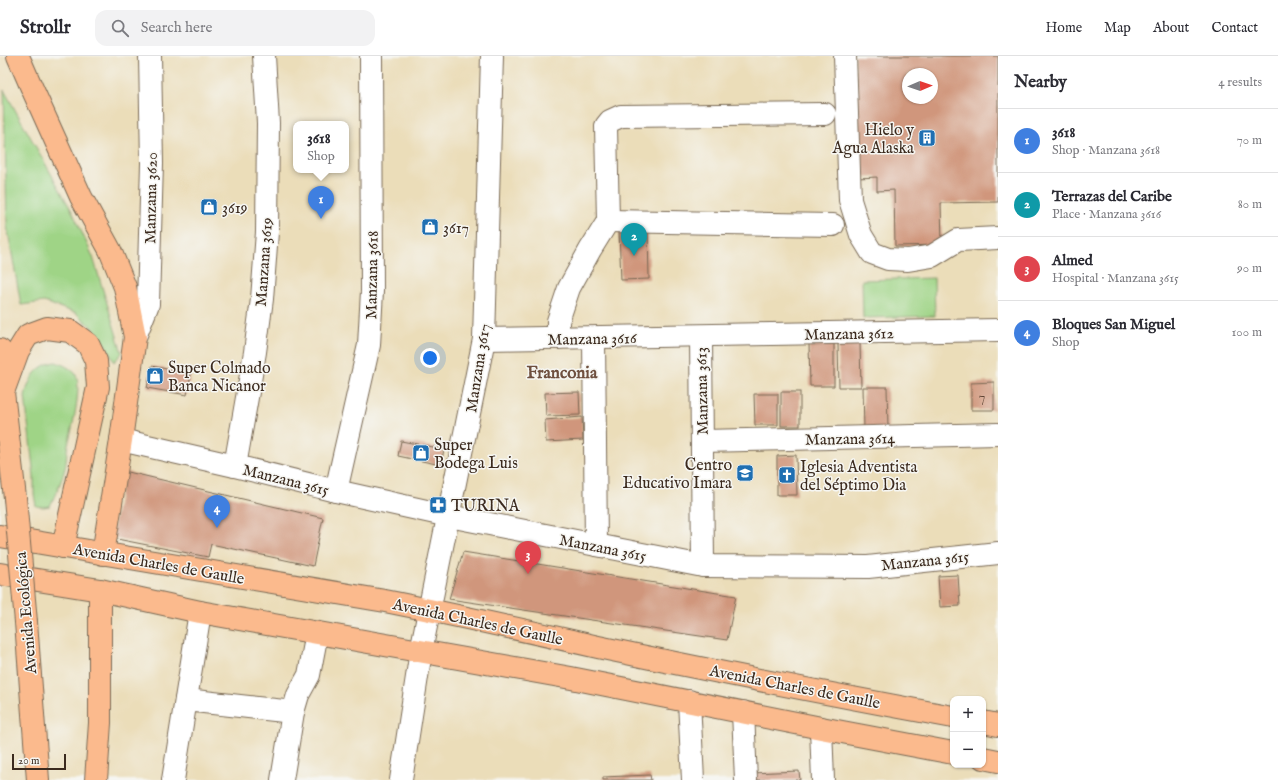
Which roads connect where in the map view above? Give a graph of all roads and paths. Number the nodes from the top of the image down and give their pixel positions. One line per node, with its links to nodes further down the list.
1 (18, 56): 13 (main road)
2 (150, 56): 13 (street, Manzana 3620)
3 (264, 56): 22 (street, Manzana 3619)
4 (371, 56): 23 (street, Manzana 3618)
5 (492, 56): 16 (street, Manzana 3617)
6 (846, 56): 10 (street)
7 (825, 114): 8 (street)
8 (608, 221): 9 (street); 14 (street)
9 (833, 225)
10 (998, 238)
11 (998, 330): 12 (street, Manzana 3612)
12 (701, 336): 15 (street, Manzana 3616); 21 (street, Manzana 3613)
13 (135, 337): 20 (main road)
14 (558, 338): 15 (street, Manzana 3616); 16 (street, Manzana 3616)
15 (594, 338): 26 (street)
16 (484, 339): 24 (street, Manzana 3617)
17 (0, 350): 18 (main road, Avenida Ecológica)
18 (3, 392): 27 (main road); 48 (main road, Avenida Ecológica, bridge)
19 (998, 434): 21 (street, Manzana 3614)
20 (121, 440): 22 (street, Manzana 3615); 29 (main road)
21 (702, 441): 30 (street, Manzana 3613)
22 (235, 466): 23 (street, Manzana 3615)
23 (336, 491): 24 (street, Manzana 3615)
24 (449, 516): 26 (street, Manzana 3615); 33 (street, Manzana 3617)
25 (0, 536): 27 (main road, Avenida Charles de Gaulle)
26 (596, 545): 30 (street, Manzana 3615)
27 (63, 547): 29 (main road, Avenida Charles de Gaulle)
28 (998, 553): 30 (street, Manzana 3615)
29 (103, 554): 33 (main road, Avenida Charles de Gaulle)
30 (703, 566)
31 (0, 574): 32 (main road)
32 (100, 590): 34 (main road); 49 (main road)
33 (430, 610): 36 (street, Manzana 3617); 41 (main road, Avenida Charles de Gaulle)
34 (200, 612): 35 (main road); 37 (street)
35 (317, 633): 36 (main road); 39 (street)
36 (421, 651): 38 (main road); 52 (street, Manzana 3617)
37 (186, 700): 39 (street); 50 (street)
38 (689, 701): 40 (main road); 53 (street)
39 (293, 712): 51 (street)
40 (743, 712): 44 (main road); 54 (street)
41 (950, 716)
42 (986, 723): 43 (main road)
43 (998, 725)
44 (821, 728): 45 (main road); 55 (street)
45 (950, 751)
46 (986, 759): 47 (main road)
47 (998, 761)
48 (38, 780)
49 (96, 780)
50 (173, 780)
51 (282, 780)
52 (401, 780)
53 (693, 780)
54 (746, 780)
55 (823, 780)

